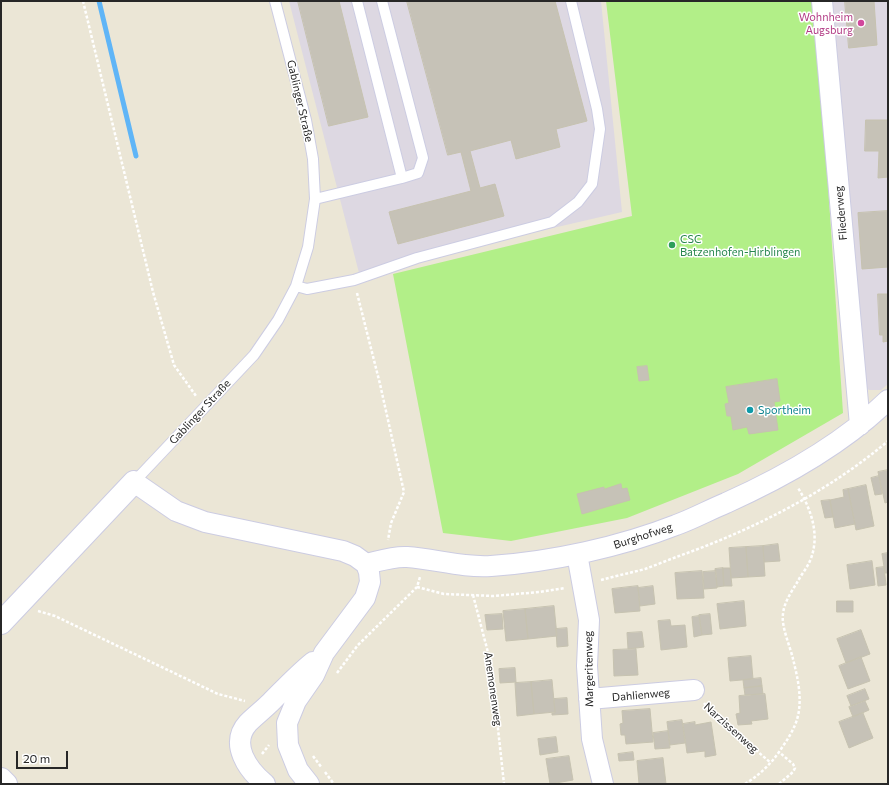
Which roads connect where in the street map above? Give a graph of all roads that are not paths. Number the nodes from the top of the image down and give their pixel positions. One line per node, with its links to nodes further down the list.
1 (275, 1): 7 (lane, Gablinger Straße)
2 (357, 1): 6 (lane)
3 (382, 1): 6 (lane)
4 (571, 1): 8 (lane)
5 (822, 1): 10 (street, Fliederweg)
6 (402, 178): 7 (lane)
7 (315, 199): 8 (lane, Gablinger Straße)
8 (296, 286): 11 (lane, Gablinger Straße)
9 (888, 400): 10 (street, Burghofweg)
10 (860, 425): 12 (street, Burghofweg)
11 (134, 482): 13 (street); 14 (street)
12 (577, 554): 13 (street, Burghofweg); 17 (street, Margeritenweg)
13 (375, 562): 15 (street)
14 (1, 623)
15 (324, 653): 20 (street); 21 (street)
16 (694, 690): 17 (street, Dahlienweg)
17 (589, 700): 22 (street, Margeritenweg)
18 (1, 778): 19 (street)
19 (6, 784)
20 (264, 784)
21 (309, 784)
22 (603, 784)

